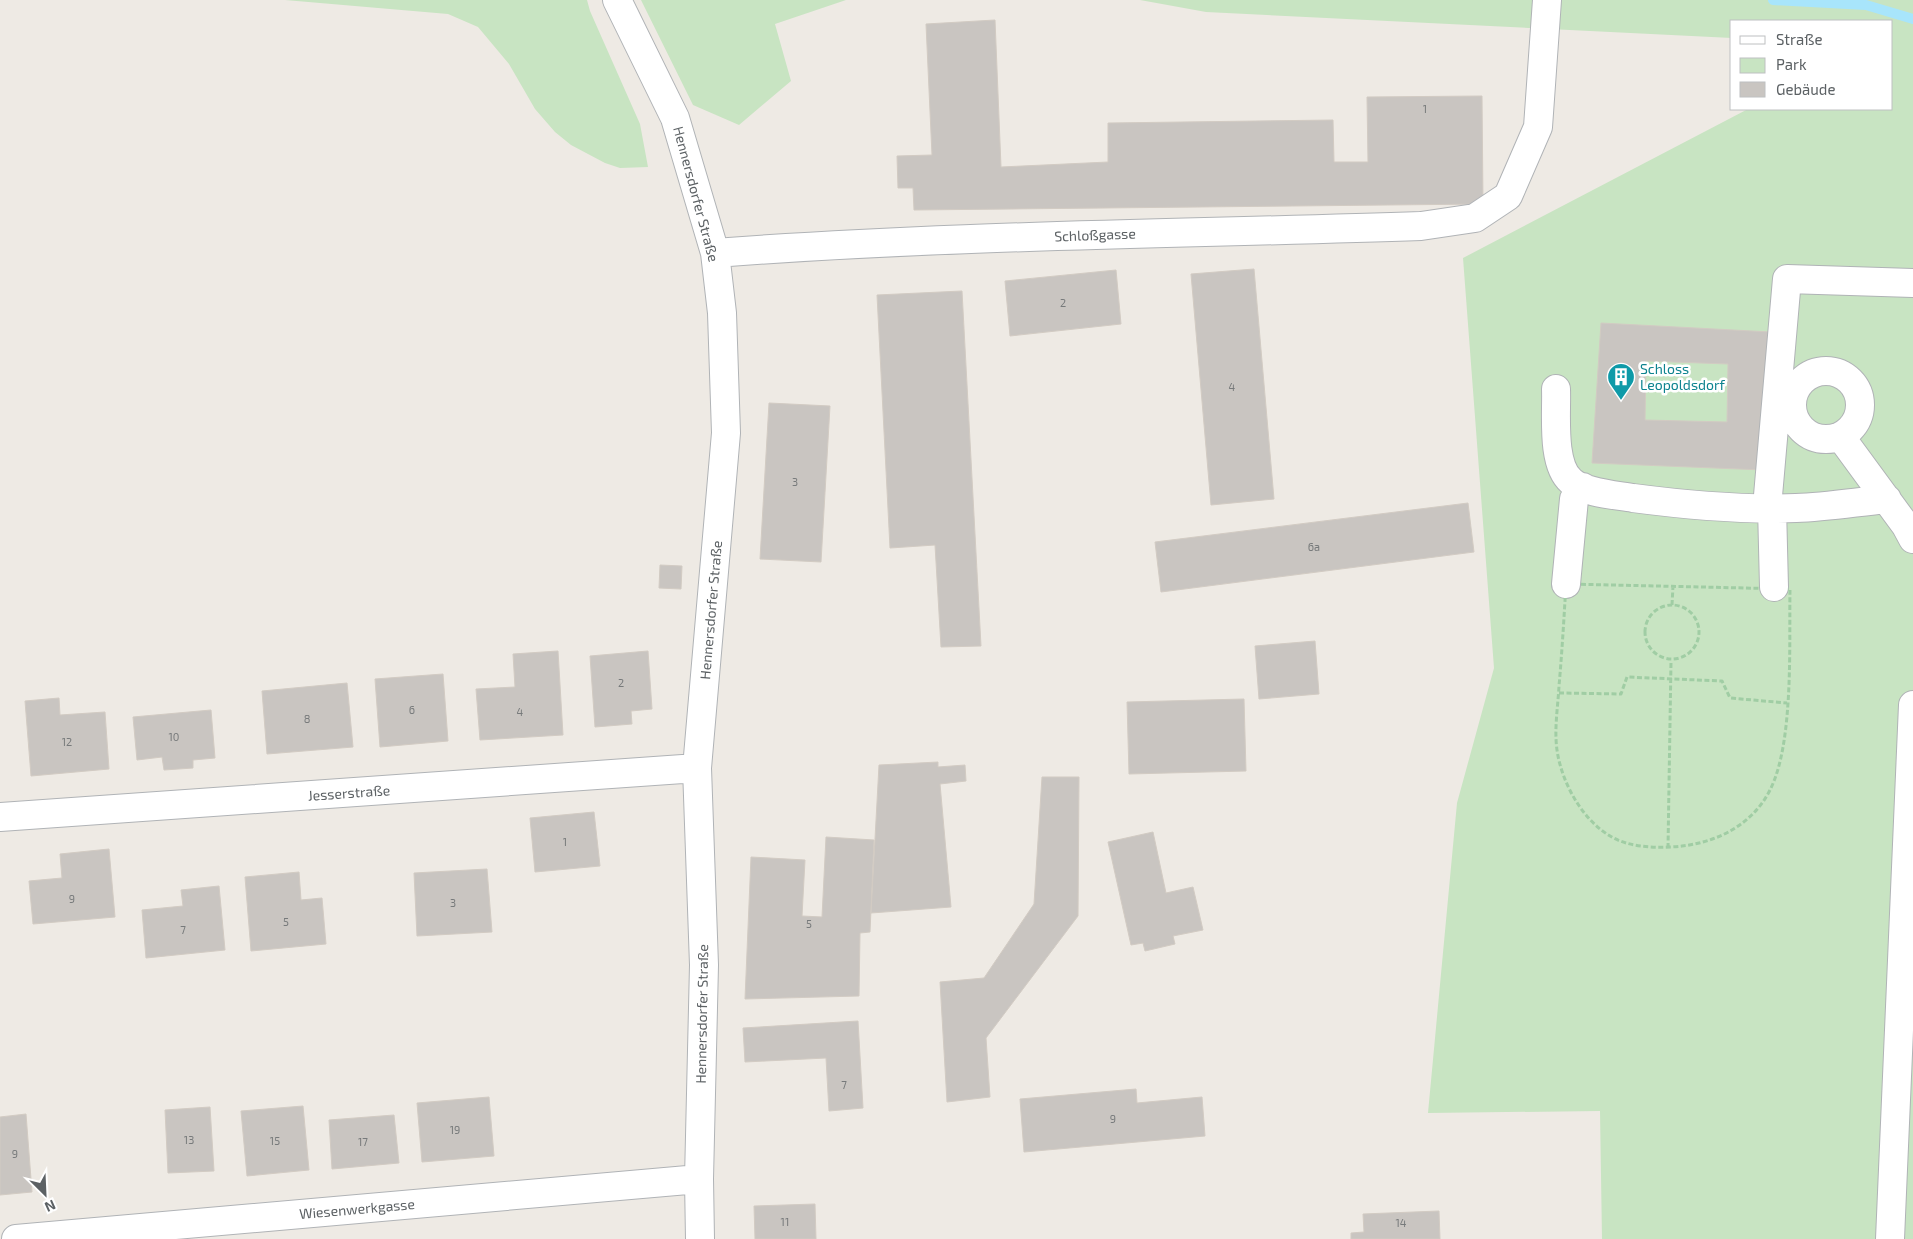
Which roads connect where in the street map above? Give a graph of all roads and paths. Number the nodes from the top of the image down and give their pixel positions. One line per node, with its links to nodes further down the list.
1 (617, 0): 3 (street, Hennersdorfer Straße)
2 (1546, 0): 3 (street, Schloßgasse)
3 (715, 253): 20 (street, Hennersdorfer Straße)
4 (1913, 283): 9 (street)
5 (1556, 389): 7 (street)
6 (1840, 436): 8 (street)
7 (1584, 487): 9 (street); 11 (street)
8 (1886, 499): 9 (street); 10 (street)
9 (1769, 507): 13 (street)
10 (1913, 539)
11 (1566, 584): 12 (path); 17 (path)
12 (1673, 586): 13 (path); 14 (path)
13 (1774, 588): 18 (path)
14 (1672, 605): 15 (path); 15 (path)
15 (1671, 660): 16 (path)
16 (1670, 679): 17 (path); 18 (path); 22 (path)
17 (1559, 693): 22 (path)
18 (1787, 703): 22 (path)
19 (1913, 704): 26 (street)
20 (698, 768): 21 (street, Jesserstraße); 23 (street, Hennersdorfer Straße)
21 (0, 817)
22 (1668, 848)
23 (699, 1179): 24 (street, Wiesenwerkgasse); 25 (street, Hennersdorfer Straße)
24 (16, 1239)
25 (700, 1239)
26 (1890, 1239)

